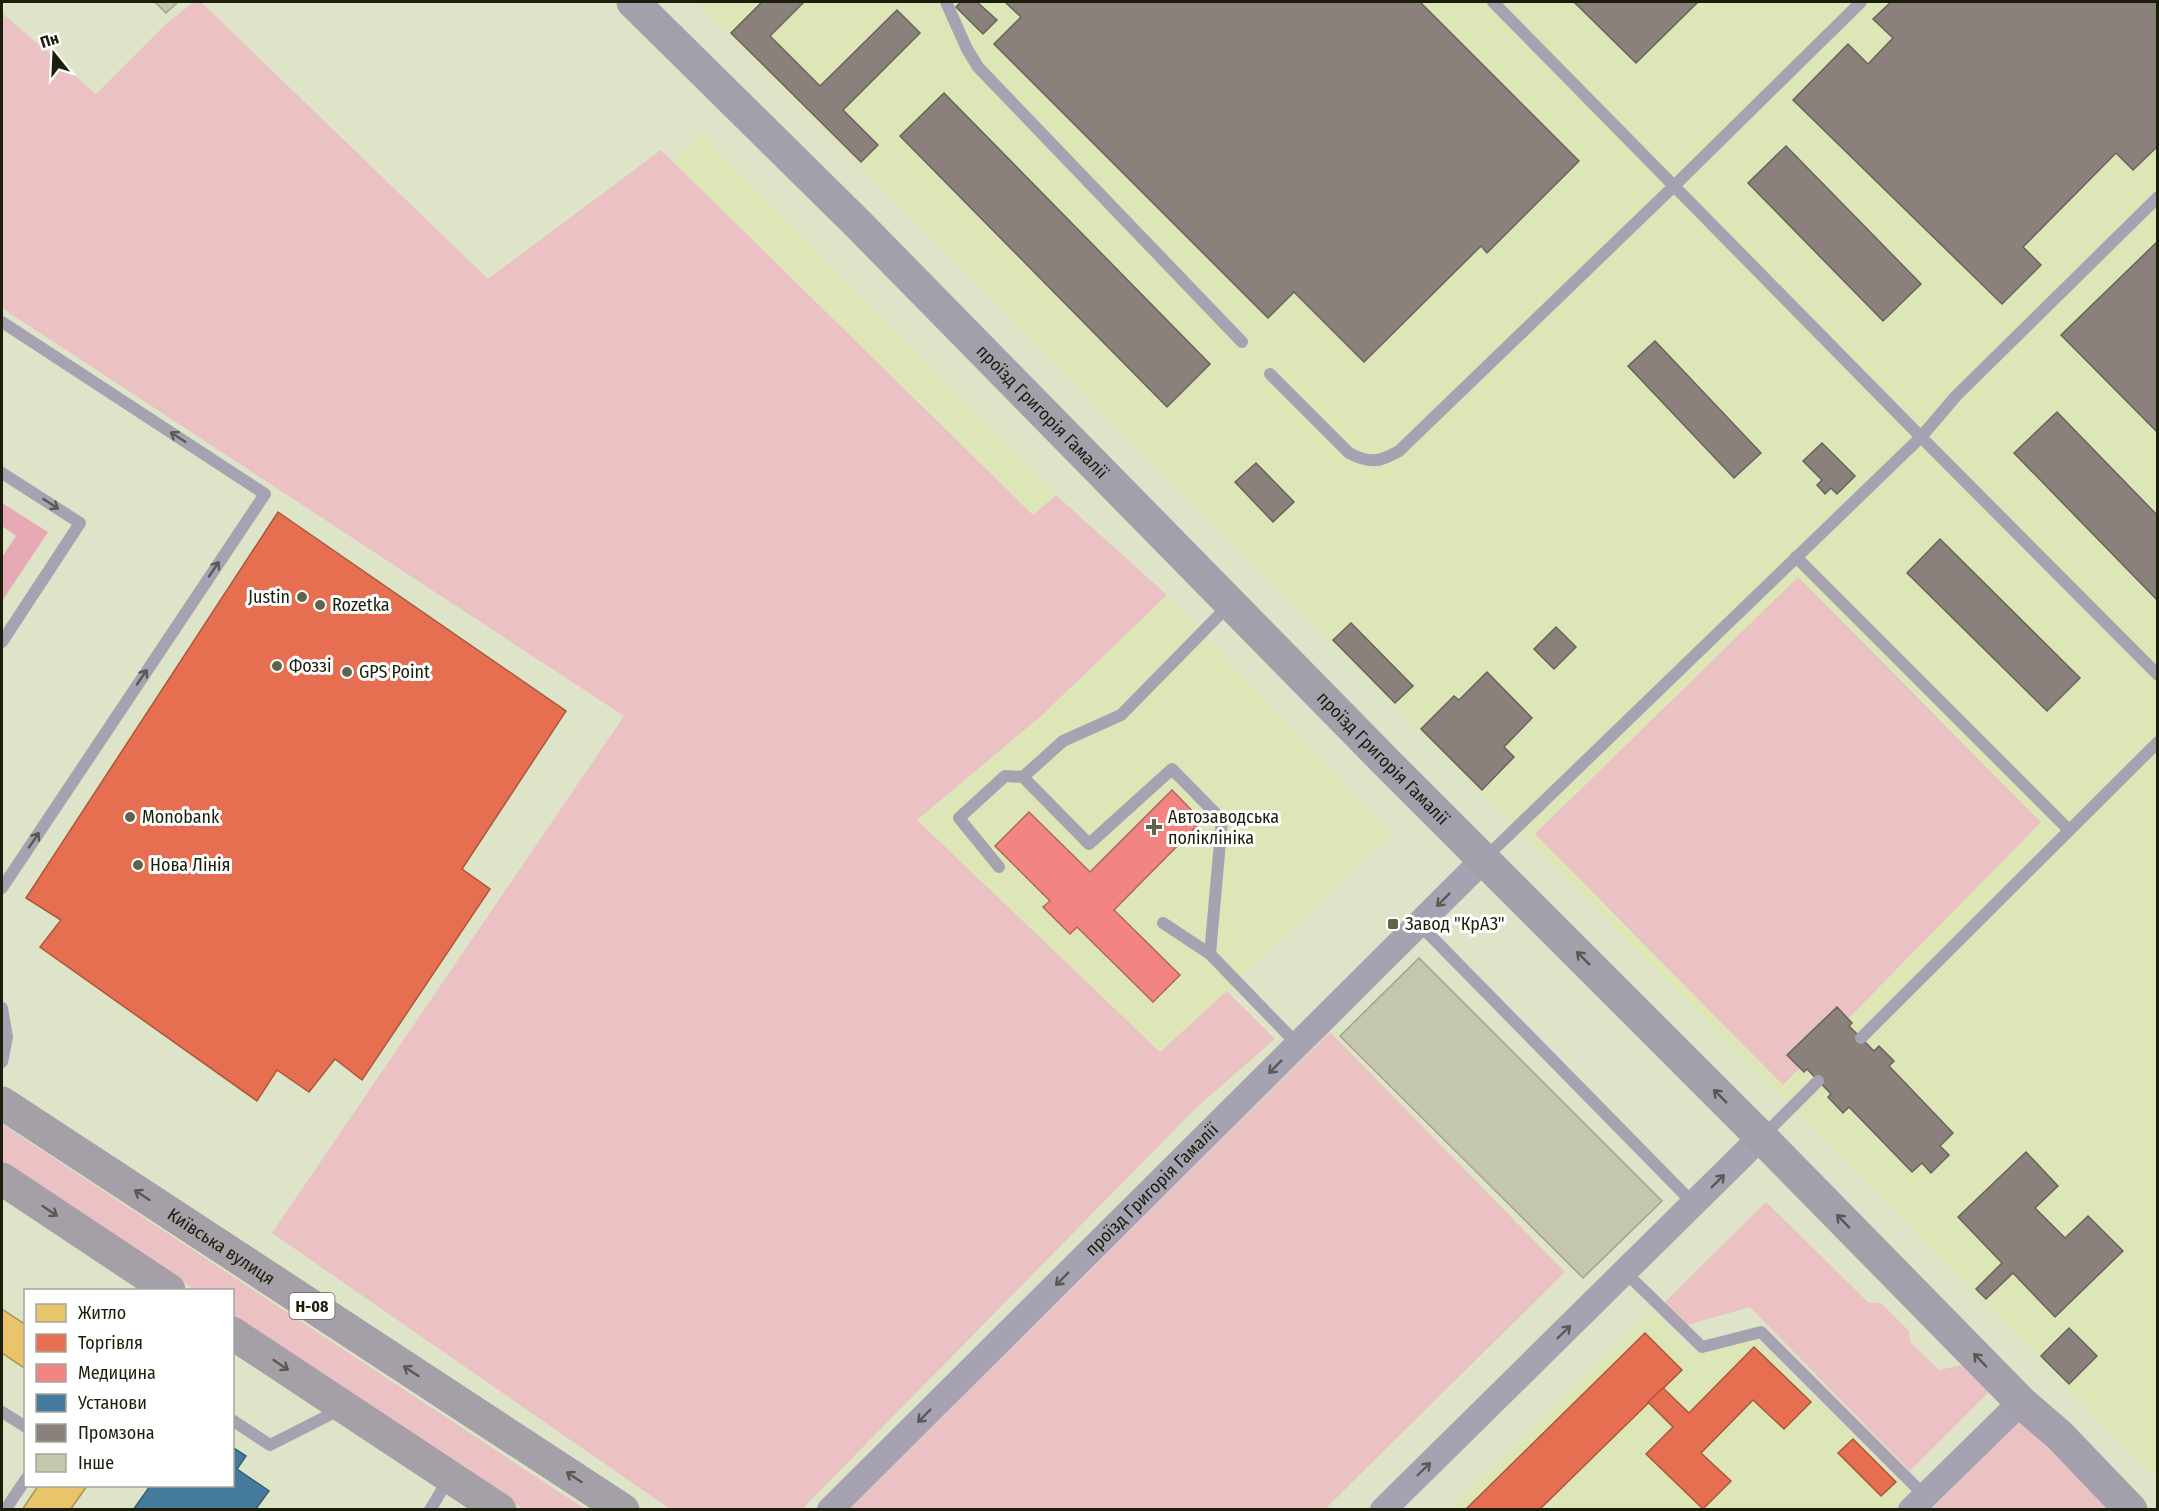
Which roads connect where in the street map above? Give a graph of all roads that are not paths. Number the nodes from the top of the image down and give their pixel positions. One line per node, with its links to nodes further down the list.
1 (633, 2): 13 (street, проїзд Григорія Гамалії)
2 (946, 2): 8 (lane)
3 (1493, 2): 5 (lane)
4 (1861, 2): 5 (lane)
5 (1674, 186): 9 (lane); 10 (lane)
6 (2157, 197): 10 (lane)
7 (2, 322): 21 (lane, one-way to 7)
8 (1242, 342)
9 (1270, 374)
10 (1921, 437): 12 (lane); 15 (lane)
11 (2, 473): 14 (lane, one-way to 14)
12 (1796, 557): 18 (lane); 19 (lane)
13 (1231, 603): 17 (lane); 19 (street, проїзд Григорія Гамалії)
14 (2, 642)
15 (2157, 675)
16 (2157, 742): 18 (lane)
17 (1023, 777): 20 (lane); 24 (lane)
18 (2069, 830): 26 (lane)
19 (1484, 859): 23 (street, проїзд Григорія Гамалії, one-way to 23); 31 (street, one-way to 19)
20 (999, 867)
21 (2, 888)
22 (1163, 923): 24 (lane)
23 (1419, 924): 27 (street, проїзд Григорія Гамалії); 33 (lane)
24 (1210, 954): 27 (lane)
25 (2, 1008): 28 (lane)
26 (1861, 1038)
27 (1298, 1045): 49 (street, проїзд Григорія Гамалії, one-way to 49)
28 (2, 1062)
29 (1818, 1081): 31 (lane)
30 (2, 1103): 48 (main road, Київська вулиця / Н-08, one-way to 30)
31 (1761, 1137): 33 (street, one-way to 31); 37 (street, one-way to 31)
32 (2, 1179): 35 (main road, one-way to 35)
33 (1694, 1204): 34 (street)
34 (1625, 1272): 44 (lane); 50 (street, one-way to 34)
35 (167, 1289)
36 (234, 1334): 38 (main road, one-way to 38)
37 (2021, 1402): 44 (street); 51 (street)
38 (345, 1407): 40 (lane); 42 (main road)
39 (2, 1412): 41 (lane)
40 (234, 1420)
41 (24, 1426)
42 (450, 1477): 46 (lane); 47 (main road)
43 (24, 1482): 45 (lane)
44 (1918, 1503)
45 (5, 1509)
46 (430, 1509)
47 (500, 1509)
48 (623, 1509)
49 (830, 1509)
50 (1383, 1509)
51 (2131, 1509)

